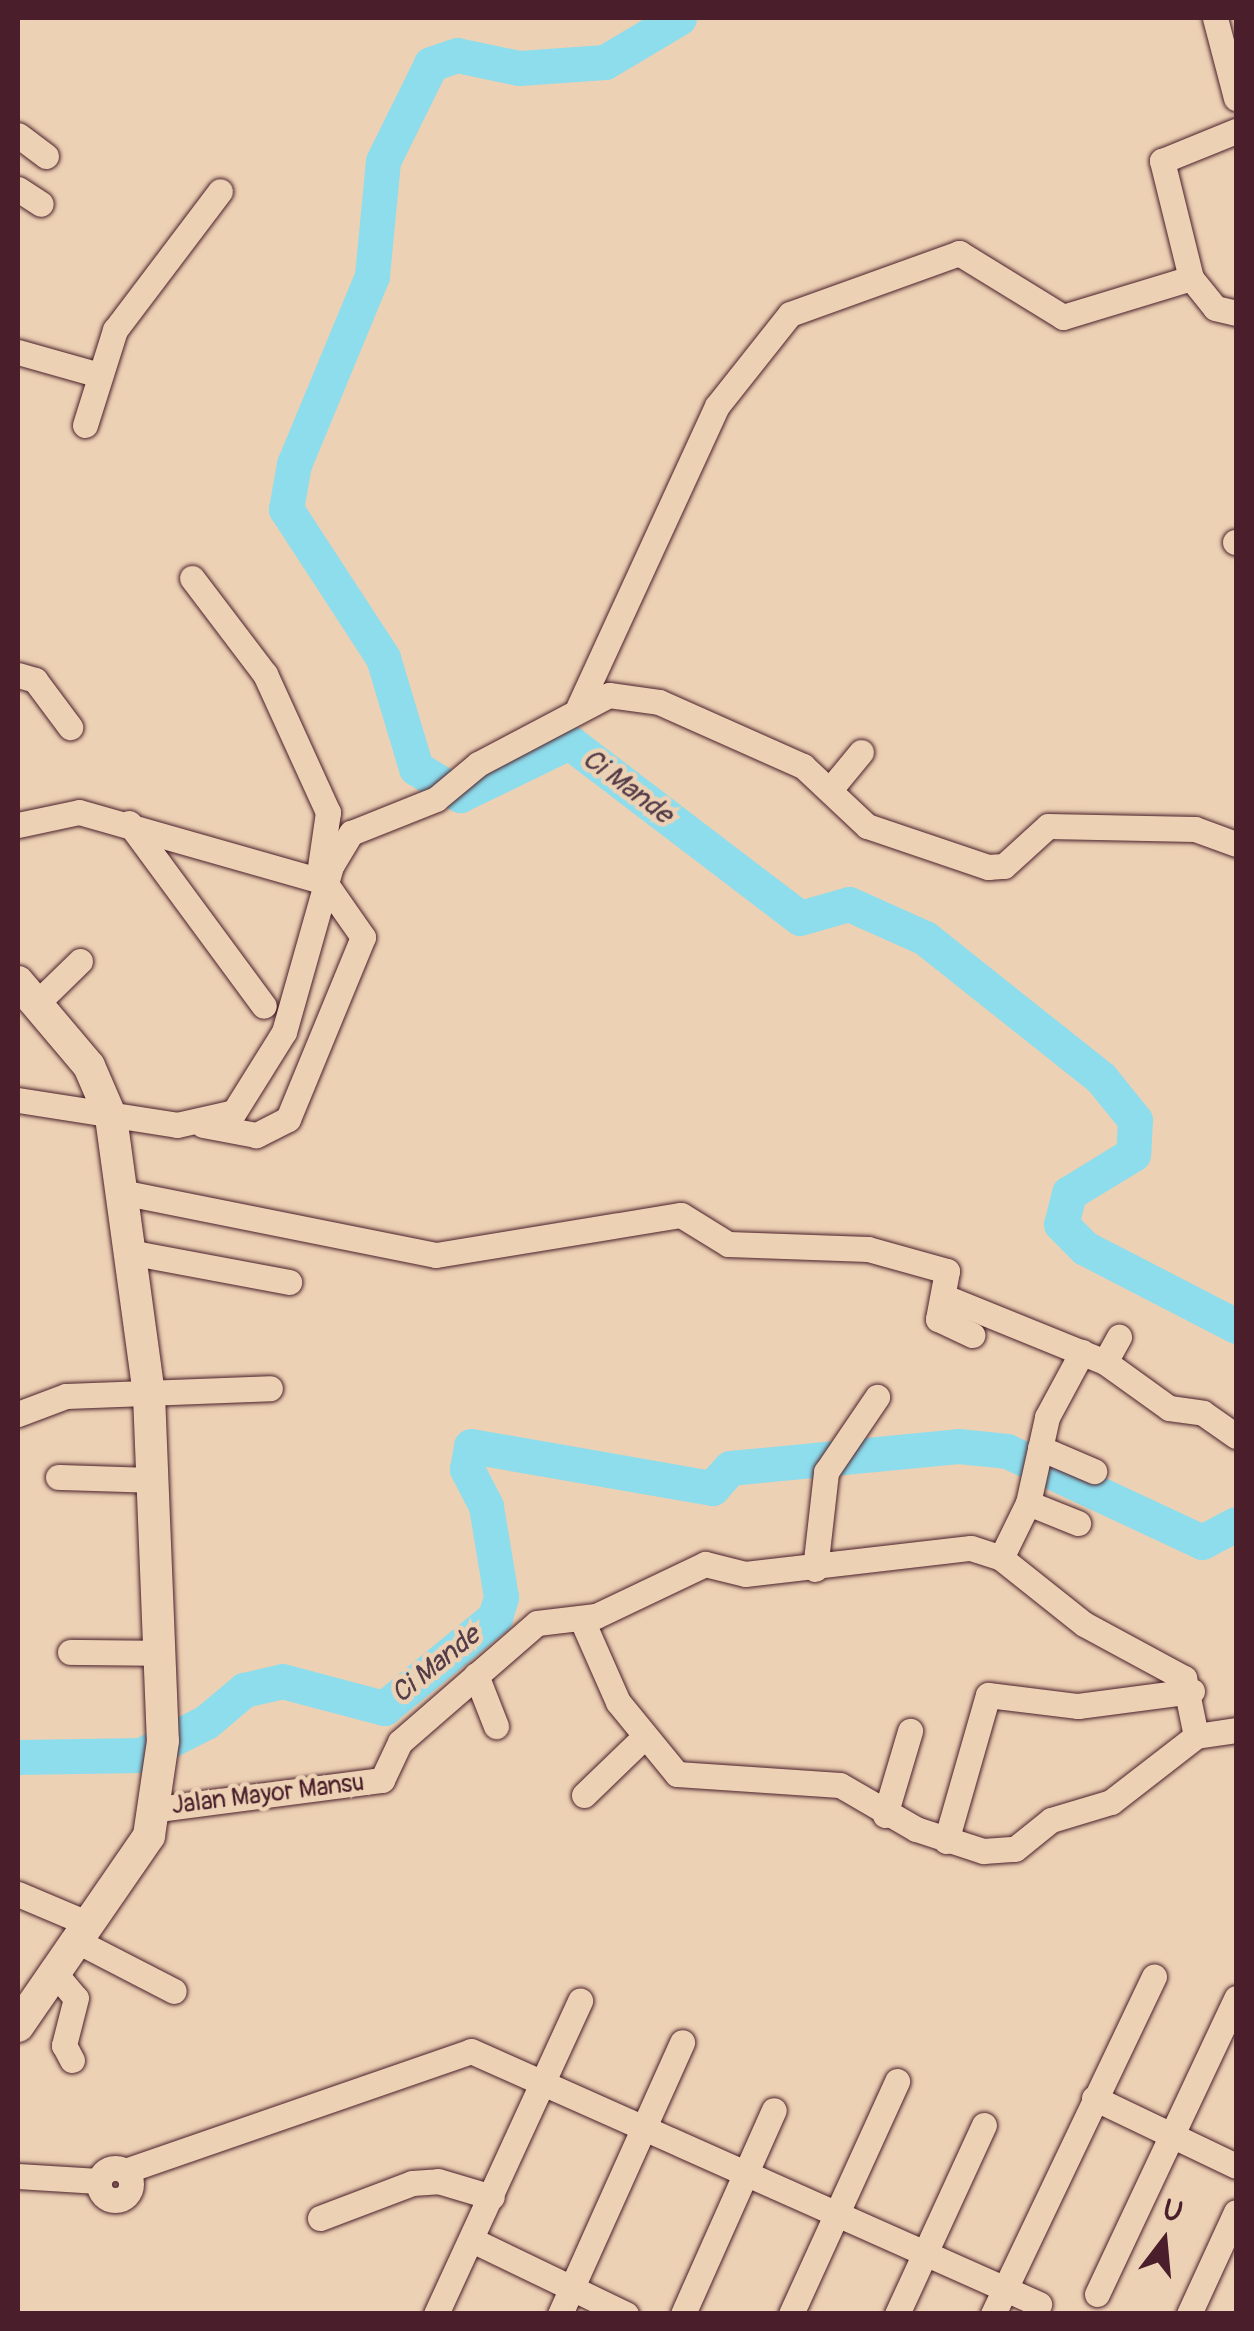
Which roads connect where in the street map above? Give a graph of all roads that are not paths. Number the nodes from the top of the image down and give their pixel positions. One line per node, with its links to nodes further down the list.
1 (1215, 18): 2 (street)
2 (1236, 98)
3 (1236, 131): 9 (street)
4 (18, 135): 5 (street)
5 (46, 156)
6 (18, 189): 8 (street)
7 (220, 192): 12 (street)
8 (42, 204)
9 (1190, 278): 10 (street); 16 (street)
10 (1236, 313)
11 (18, 352): 12 (street)
12 (96, 374): 13 (street)
13 (85, 425)
14 (192, 578): 23 (street)
15 (18, 675): 17 (street)
16 (579, 706): 19 (street); 23 (street)
17 (70, 727)
18 (861, 752): 19 (street)
19 (833, 786): 22 (street)
20 (129, 823): 21 (street); 23 (street); 26 (street)
21 (18, 824)
22 (1236, 844)
23 (324, 885): 29 (street); 29 (street)
24 (80, 961): 25 (street)
25 (27, 992): 28 (main road)
26 (264, 1006)
27 (18, 1100): 28 (street)
28 (111, 1118): 29 (street); 30 (main road)
29 (204, 1125)
30 (121, 1192): 31 (main road); 33 (street)
31 (129, 1252): 32 (street); 38 (main road)
32 (289, 1282)
33 (945, 1297): 34 (street); 36 (street)
34 (972, 1335)
35 (1119, 1337): 36 (street)
36 (1093, 1357): 41 (street); 42 (street)
37 (270, 1388): 38 (street)
38 (149, 1395): 40 (street); 45 (main road)
39 (877, 1397): 49 (street)
40 (18, 1414)
41 (1236, 1436)
42 (1039, 1453): 43 (street); 46 (street)
43 (1094, 1471)
44 (58, 1477): 45 (street)
45 (153, 1480): 52 (main road)
46 (1030, 1495): 47 (street); 48 (street)
47 (1078, 1523)
48 (1001, 1558): 49 (street); 54 (street)
49 (815, 1569): 50 (street)
50 (581, 1618): 53 (street); 59 (street)
51 (70, 1652): 52 (street)
52 (162, 1653): 61 (main road)
53 (476, 1674): 55 (street); 61 (street, Jalan Mayor Mansu)
54 (1192, 1691): 58 (street); 63 (street)
55 (496, 1726)
56 (910, 1730): 62 (street)
57 (1236, 1730): 58 (street)
58 (1196, 1736): 63 (street)
59 (641, 1740): 60 (street); 62 (street)
60 (584, 1795)
61 (158, 1810): 65 (main road)
62 (885, 1815): 63 (street)
63 (946, 1840)
64 (18, 1894): 65 (street)
65 (82, 1932): 66 (main road); 68 (street)
66 (53, 1971): 71 (main road); 73 (street)
67 (1154, 1976): 76 (street)
68 (174, 1991)
69 (1236, 1998): 80 (street)
70 (580, 2002): 74 (street)
71 (21, 2013)
72 (682, 2042): 79 (street)
73 (72, 2060)
74 (546, 2081): 79 (street); 83 (street); 84 (street)
75 (897, 2081): 86 (street)
76 (1094, 2098): 80 (street); 91 (street)
77 (774, 2110): 82 (street)
78 (984, 2125): 89 (street)
79 (645, 2127): 82 (street); 90 (street)
80 (1172, 2136): 81 (street); 92 (street)
81 (1236, 2166)
82 (743, 2172): 86 (street); 97 (street)
83 (18, 2176)
84 (492, 2197): 87 (street); 88 (street)
85 (1236, 2212): 101 (street)
86 (837, 2214): 89 (street); 98 (street)
87 (320, 2218)
88 (472, 2240): 90 (street); 94 (street)
89 (925, 2253): 91 (street); 99 (street)
90 (572, 2288): 95 (street); 96 (street)
91 (1005, 2288): 93 (street); 100 (street)
92 (1097, 2294)
93 (1039, 2304)
94 (436, 2314)
95 (560, 2314)
96 (626, 2314)
97 (683, 2314)
98 (791, 2314)
99 (897, 2314)
100 (994, 2314)
101 (1189, 2314)

